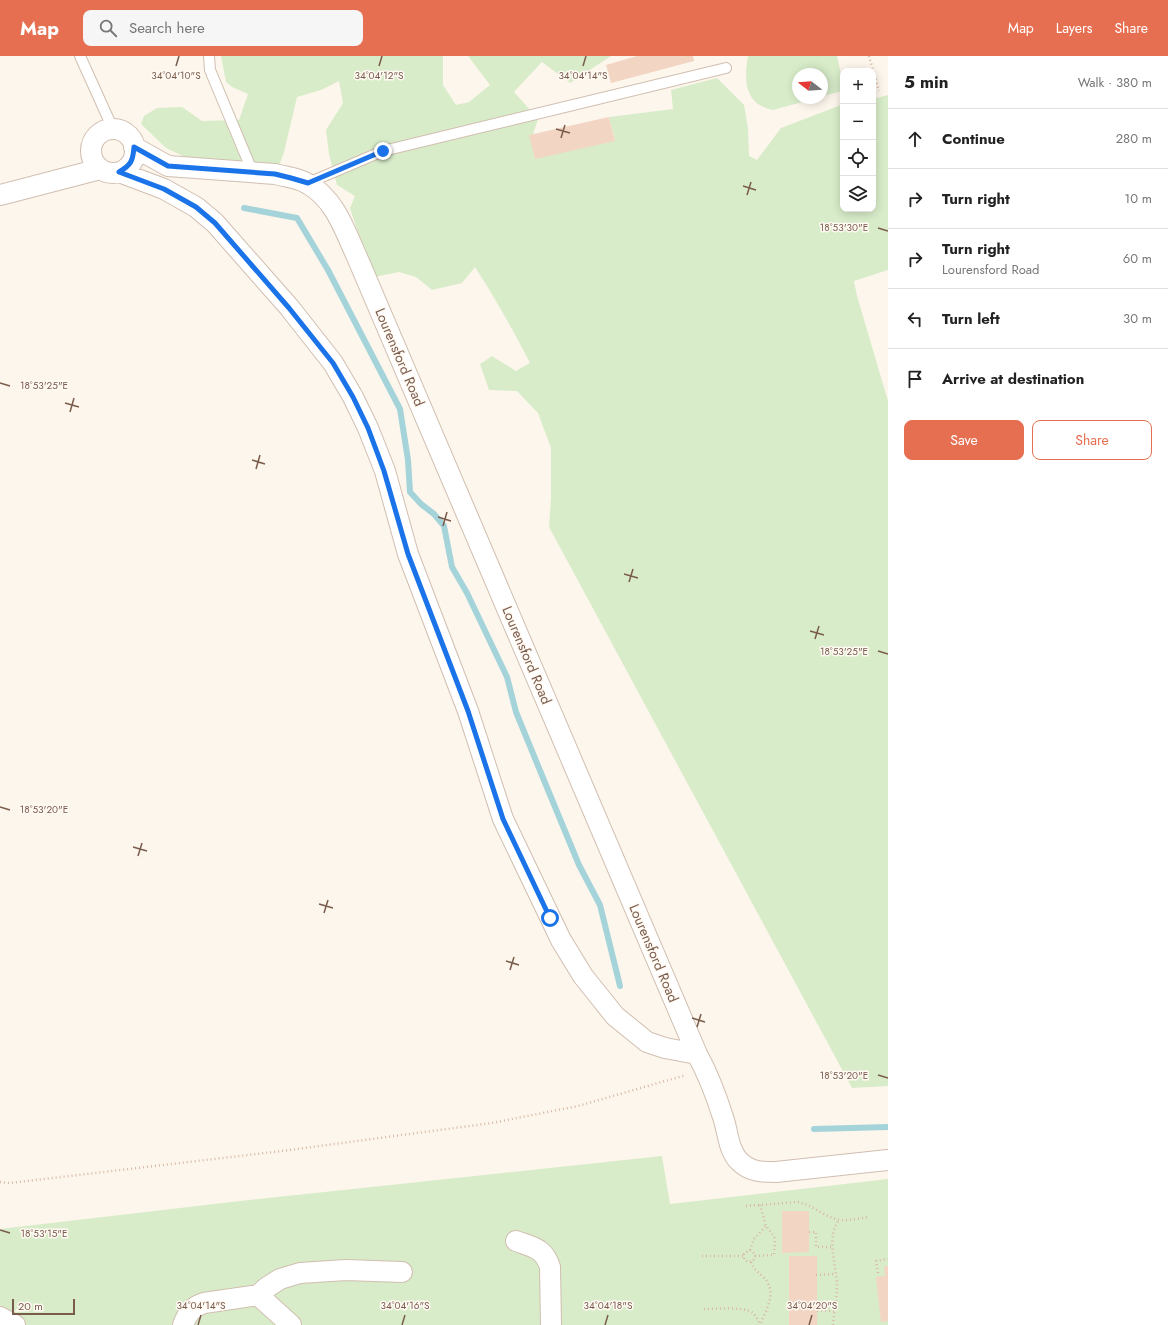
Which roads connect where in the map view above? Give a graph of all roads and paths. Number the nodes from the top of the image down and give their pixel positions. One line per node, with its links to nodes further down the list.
1 (80, 56): 6 (lane)
2 (209, 56): 9 (lane)
3 (869, 56): 5 (path)
4 (726, 68): 10 (lane)
5 (879, 91)
6 (113, 129): 7 (street); 8 (street)
7 (134, 147): 8 (street); 9 (street, Lourensford Road)
8 (110, 170): 11 (street); 12 (street)
9 (253, 173): 10 (street, Lourensford Road)
10 (308, 183): 12 (street, Lourensford Road)
11 (0, 195)
12 (701, 1061): 13 (street, Lourensford Road); 14 (path)
13 (888, 1160)
14 (0, 1182)
15 (760, 1205): 16 (path); 18 (path); 19 (path)
16 (746, 1206)
17 (869, 1217): 18 (path)
18 (839, 1220): 22 (path)
19 (766, 1226): 23 (path); 26 (path)
20 (809, 1232): 22 (path)
21 (516, 1241): 41 (street)
22 (833, 1247): 31 (path)
23 (750, 1250): 25 (path); 26 (path)
24 (702, 1256): 25 (path)
25 (744, 1256): 28 (path)
26 (755, 1256): 28 (path)
27 (888, 1259): 30 (path)
28 (751, 1262): 42 (path)
29 (402, 1272): 33 (street)
30 (878, 1273)
31 (835, 1274): 32 (path); 36 (path)
32 (816, 1275)
33 (258, 1296): 39 (street); 40 (street)
34 (704, 1309): 42 (path)
35 (817, 1311): 36 (path)
36 (834, 1311): 43 (path)
37 (0, 1317): 38 (street)
38 (15, 1325)
39 (183, 1325)
40 (291, 1325)
41 (551, 1325)
42 (760, 1325)
43 (833, 1325)

